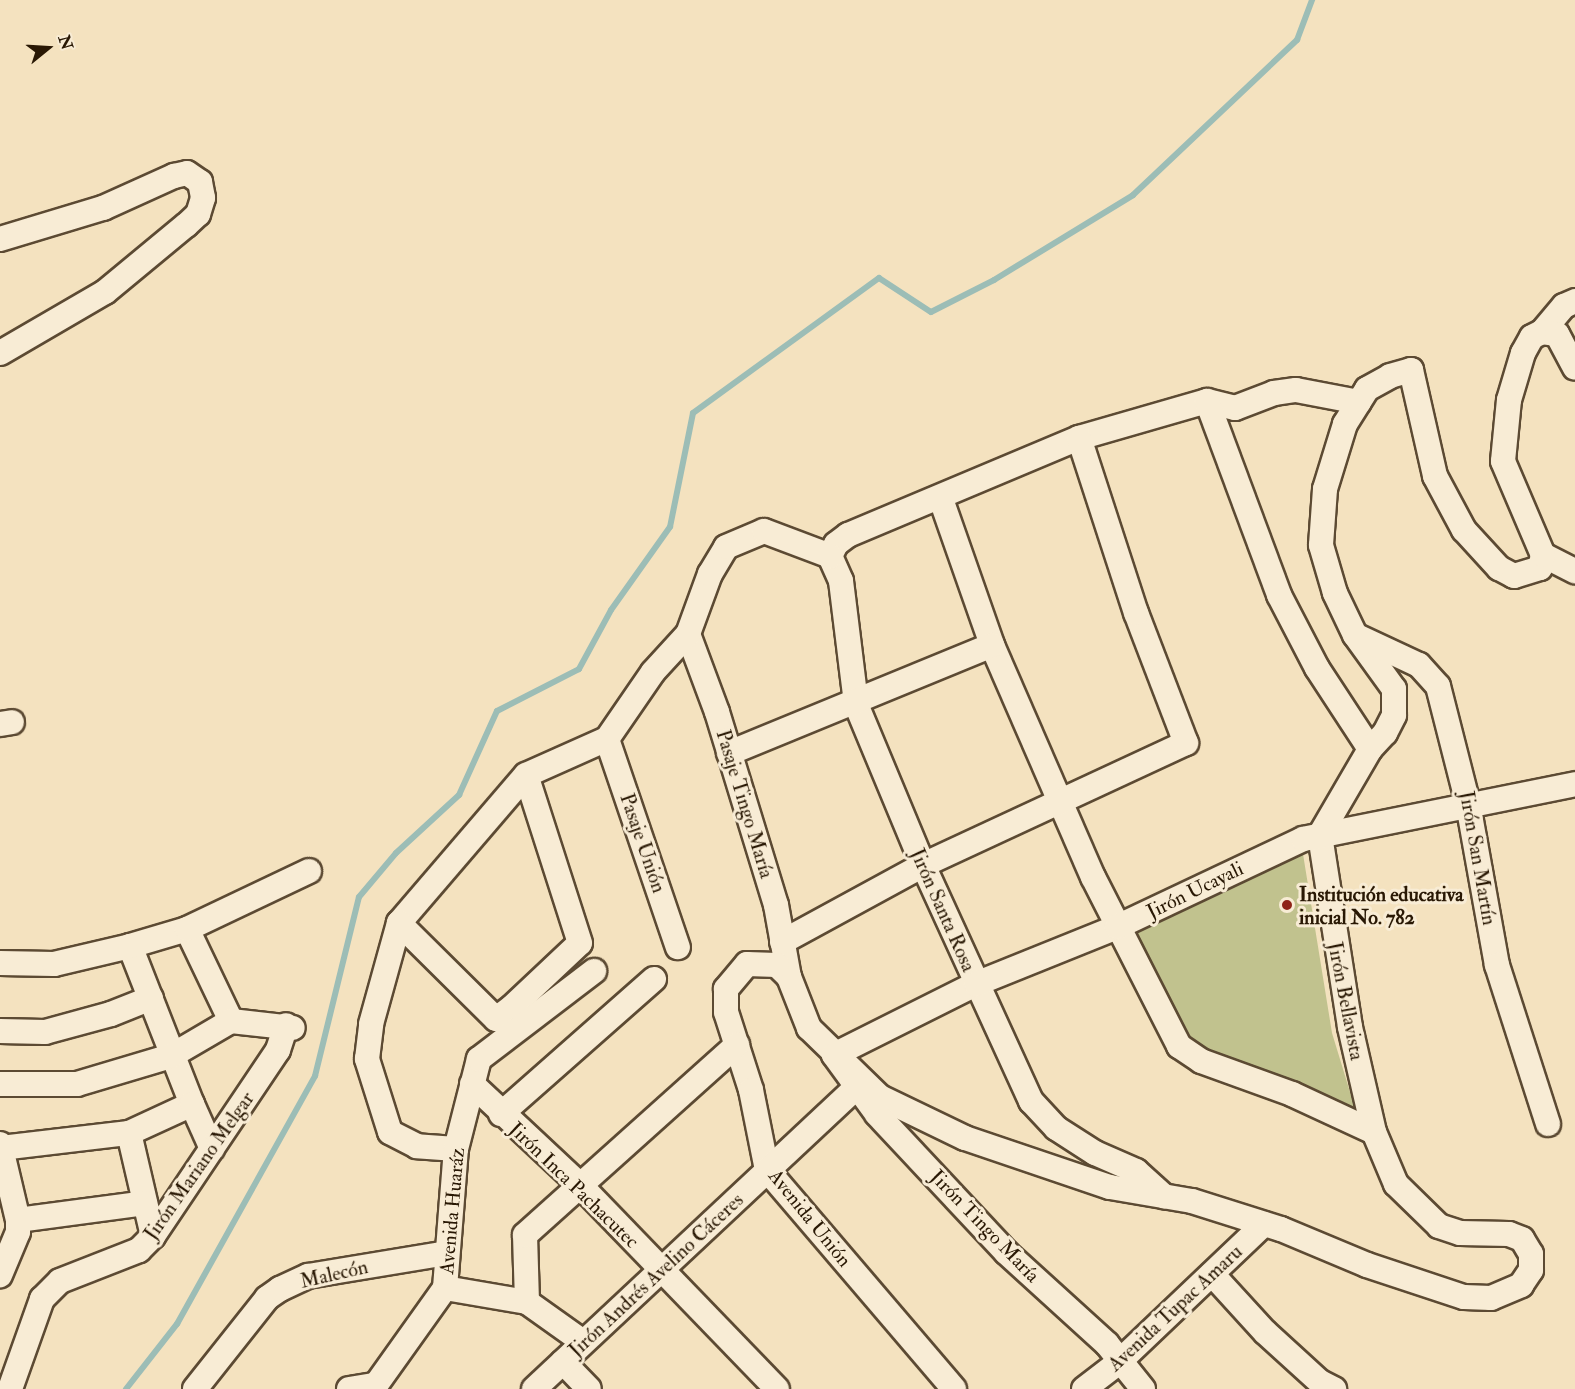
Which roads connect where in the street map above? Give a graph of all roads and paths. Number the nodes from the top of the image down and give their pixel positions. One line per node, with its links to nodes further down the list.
1 (0, 239): 4 (street)
2 (1575, 301): 3 (street)
3 (1542, 332): 5 (street); 10 (street)
4 (0, 353)
5 (1575, 368)
6 (1207, 401): 7 (street); 8 (street); 18 (street)
7 (1359, 402): 10 (street); 14 (street)
8 (1079, 438): 9 (street); 22 (street)
9 (941, 498): 11 (street); 15 (street)
10 (1543, 555): 12 (street)
11 (830, 556): 13 (street); 16 (street, Jirón Santa Rosa)
12 (1575, 571)
13 (688, 634): 17 (street); 19 (street, Pasaje Tingo María)
14 (1355, 635): 18 (street); 23 (street, Jirón San Martín)
15 (992, 645): 16 (street); 22 (street)
16 (856, 704): 19 (street); 25 (street, Jirón Santa Rosa)
17 (607, 739): 20 (street); 32 (street, Pasaje Unión)
18 (1370, 749): 24 (street)
19 (729, 753): 30 (street, Pasaje Tingo María)
20 (526, 775): 27 (street); 27 (street)
21 (1575, 784): 23 (street, Jirón Ucayali)
22 (1061, 800): 25 (street); 28 (street)
23 (1468, 804): 24 (street, Jirón Ucayali); 49 (street, Jirón San Martín)
24 (1320, 835): 28 (street, Jirón Ucayali); 51 (street, Jirón Bellavista)
25 (922, 866): 30 (street); 37 (street, Jirón Santa Rosa)
26 (309, 871): 29 (street)
27 (399, 923): 54 (street)
28 (1117, 927): 37 (street, Jirón Ucayali); 51 (street)
29 (188, 929): 31 (street); 39 (street)
30 (782, 942): 35 (street, Pasaje Tingo María)
31 (130, 946): 33 (street); 38 (street)
32 (678, 946)
33 (0, 963)
34 (594, 971): 45 (street, Avenida Huaráz)
35 (789, 977): 41 (street, Avenida Unión); 42 (street, Jirón Bellavista)
36 (654, 979): 48 (street)
37 (976, 984): 42 (street, Jirón Ucayali); 57 (street, Jirón Santa Rosa)
38 (151, 998): 40 (street); 43 (street)
39 (231, 1021): 43 (street); 53 (street, Jirón Mariano Melgar)
40 (0, 1031)
41 (737, 1045): 55 (street, Avenida Unión); 56 (street)
42 (834, 1055): 46 (street, Jirón Tingo María); 57 (street, Jirón Bellavista)
43 (171, 1056): 44 (street); 47 (street)
44 (0, 1084)
45 (472, 1084): 48 (street, Jirón Inca Pachacutec); 54 (street, Avenida Huaráz)
46 (857, 1087): 55 (street, Jirón Andrés Avelino Cáceres); 70 (street, Jirón Tingo María)
47 (192, 1104): 50 (street); 53 (street)
48 (501, 1114): 56 (street, Jirón Inca Pachacutec)
49 (1548, 1124)
50 (129, 1132): 52 (street); 58 (street)
51 (1374, 1132): 60 (street, Jirón Bellavista)
52 (1, 1146): 59 (street)
53 (213, 1149): 61 (street, Jirón Mariano Melgar)
54 (456, 1149): 62 (street, Avenida Huaráz)
55 (767, 1170): 63 (street, Jirón Andrés Avelino Cáceres); 78 (street, Avenida Unión)
56 (581, 1186): 63 (street, Jirón Inca Pachacutec); 67 (street)
57 (1164, 1197): 60 (street, Jirón Bellavista)
58 (146, 1203): 59 (street); 61 (street)
59 (18, 1220): 64 (street)
60 (1264, 1224): 65 (street, Avenida Tupac Amaru)
61 (153, 1236): 72 (street, Jirón Mariano Melgar)
62 (447, 1253): 66 (street, Avenida Huaráz); 73 (street, Malecón)
63 (661, 1269): 68 (street, Jirón Andrés Avelino Cáceres); 77 (street, Jirón Inca Pachacutec)
64 (1, 1271)
65 (1212, 1274): 70 (street, Avenida Tupac Amaru); 81 (street)
66 (445, 1288): 67 (street); 71 (street, Avenida Huaráz)
67 (527, 1302): 68 (street)
68 (583, 1342): 69 (street, Jirón Andrés Avelino Cáceres)
69 (562, 1362): 75 (street, Jirón Andrés Avelino Cáceres); 76 (street)
70 (1119, 1362): 79 (street, Avenida Tupac Amaru); 80 (street, Jirón Tingo María)
71 (374, 1387): 74 (street)
72 (10, 1389)
73 (195, 1389)
74 (349, 1389)
75 (534, 1389)
76 (589, 1389)
77 (777, 1389)
78 (954, 1389)
79 (1084, 1389)
80 (1143, 1389)
81 (1334, 1389)

